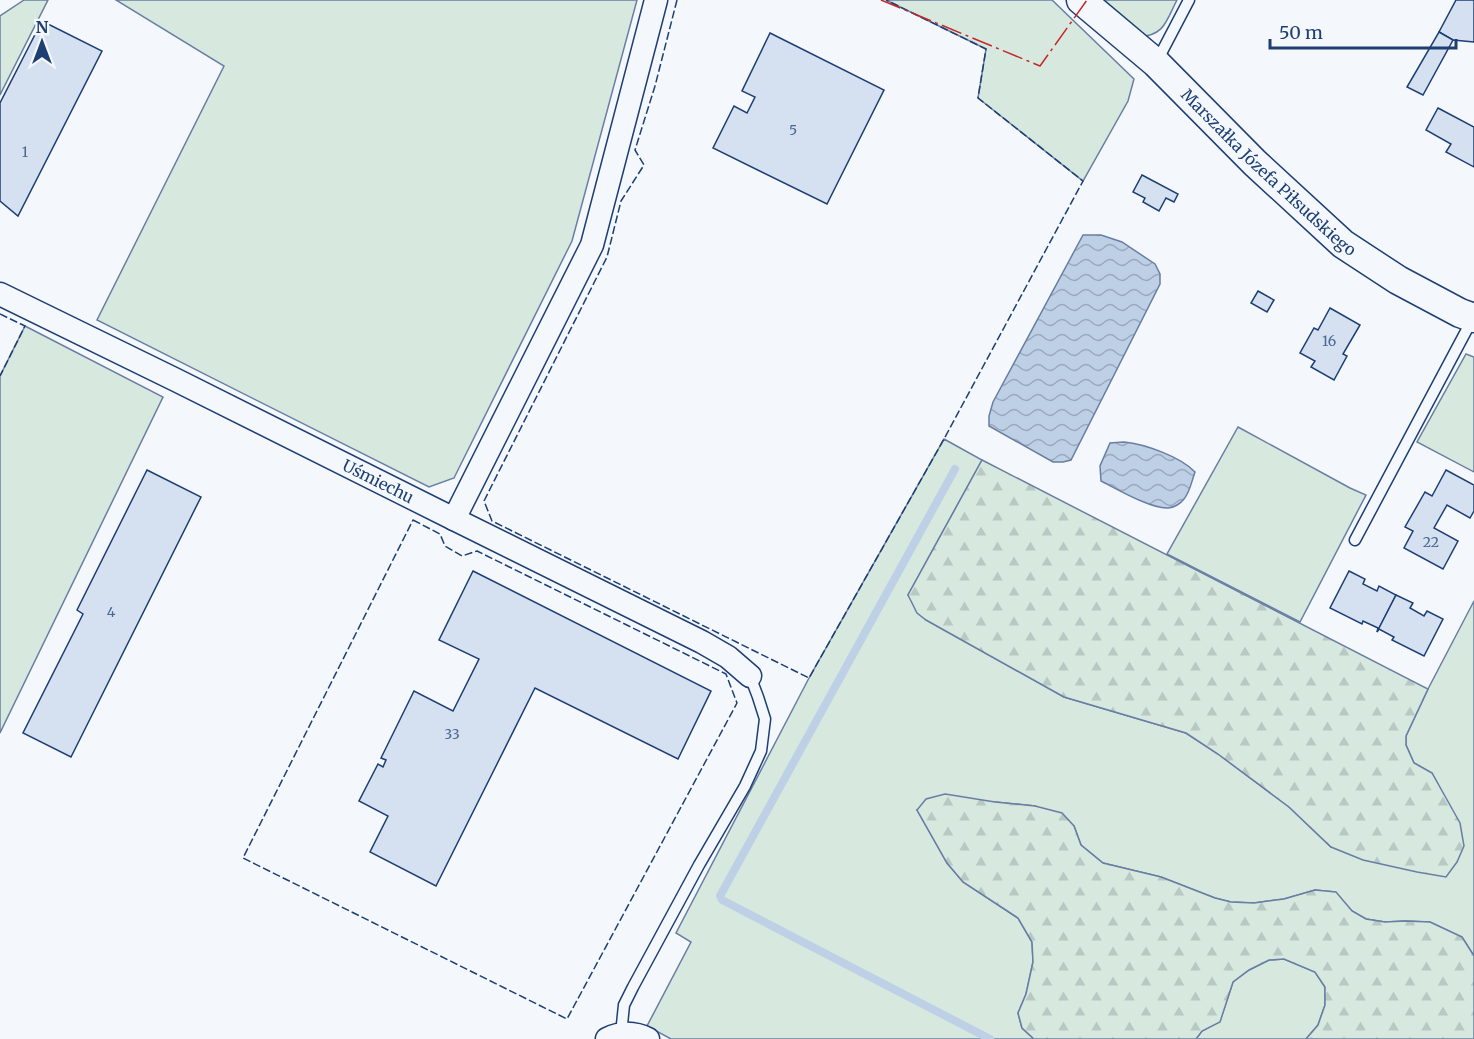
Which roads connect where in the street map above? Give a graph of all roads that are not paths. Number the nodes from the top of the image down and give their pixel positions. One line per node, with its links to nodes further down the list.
1 (656, 0): 7 (street)
2 (1082, 0): 4 (street, Marszałka Józefa Piłsudskiego)
3 (1189, 0): 4 (lane)
4 (1155, 63): 6 (street, Marszałka Józefa Piłsudskiego)
5 (0, 294): 7 (street, Uśmiechu)
6 (1473, 318): 8 (lane)
7 (454, 519): 9 (street, Uśmiechu)
8 (1355, 540)
9 (750, 676): 10 (lane)
10 (614, 1036): 11 (street)
11 (648, 1039)

